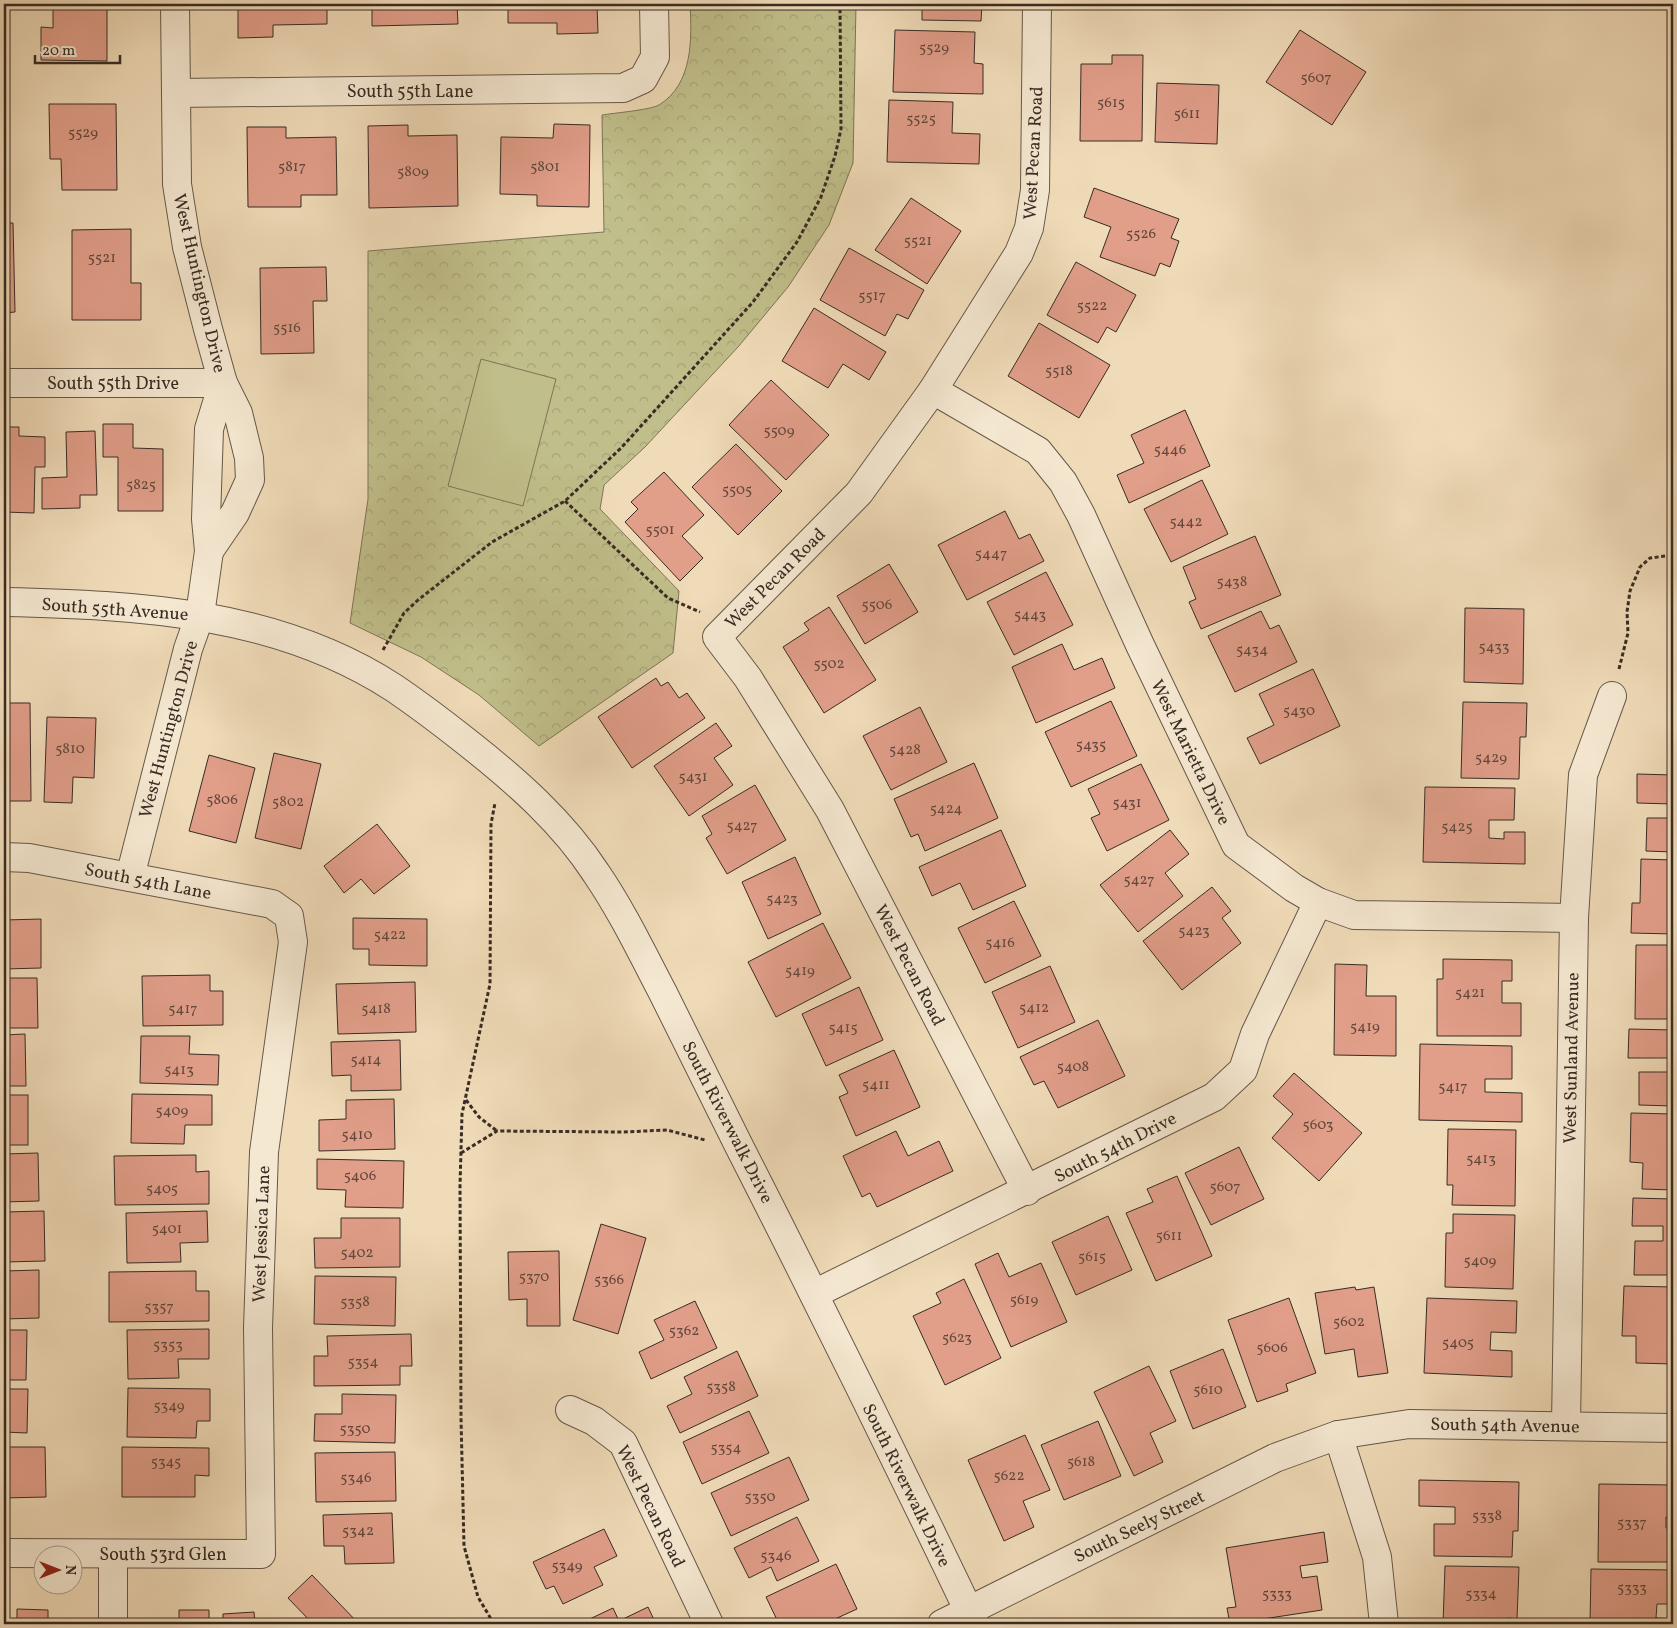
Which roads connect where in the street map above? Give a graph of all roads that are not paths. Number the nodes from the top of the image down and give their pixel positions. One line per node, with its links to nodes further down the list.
1 (175, 4): 4 (street, West Huntington Drive)
2 (654, 4): 4 (street, South 55th Lane)
3 (1037, 4): 7 (street, West Pecan Road)
4 (176, 93): 6 (street, West Huntington Drive)
5 (4, 383): 6 (street, South 55th Drive)
6 (223, 383): 8 (street, West Huntington Drive); 9 (street, West Huntington Drive)
7 (933, 390): 17 (street, West Marietta Drive); 20 (street, West Pecan Road)
8 (208, 458): 9 (street); 10 (street, West Huntington Drive)
9 (249, 458): 10 (street, West Huntington Drive)
10 (209, 551): 12 (street, West Huntington Drive)
11 (4, 602): 12 (street, South 55th Avenue)
12 (200, 615): 13 (street, South 55th Avenue); 16 (street, West Huntington Drive)
13 (381, 681): 21 (street, South Riverwalk Drive)
14 (1612, 696): 19 (street, West Sunland Avenue)
15 (4, 857): 16 (street, South 54th Lane)
16 (130, 877): 18 (street, South 54th Lane)
17 (1318, 902): 19 (street, West Marietta Drive); 20 (street, South 54th Drive)
18 (289, 916): 28 (street, West Jessica Lane)
19 (1574, 918): 23 (street, West Sunland Avenue)
20 (1027, 1191): 21 (street, South 54th Drive)
21 (814, 1294): 29 (street, South Riverwalk Drive)
22 (570, 1410): 31 (street, West Pecan Road)
23 (1566, 1426): 24 (street, South 54th Avenue); 25 (street, South 54th Avenue)
24 (1673, 1428)
25 (1338, 1435): 29 (street, South Seely Street); 33 (street)
26 (4, 1553): 27 (street, South 53rd Glen)
27 (113, 1554): 28 (street, South 53rd Glen); 30 (street)
28 (261, 1554)
29 (972, 1618): 32 (street, South Seely Street)
30 (113, 1624)
31 (709, 1624)
32 (942, 1624)
33 (1384, 1624)

